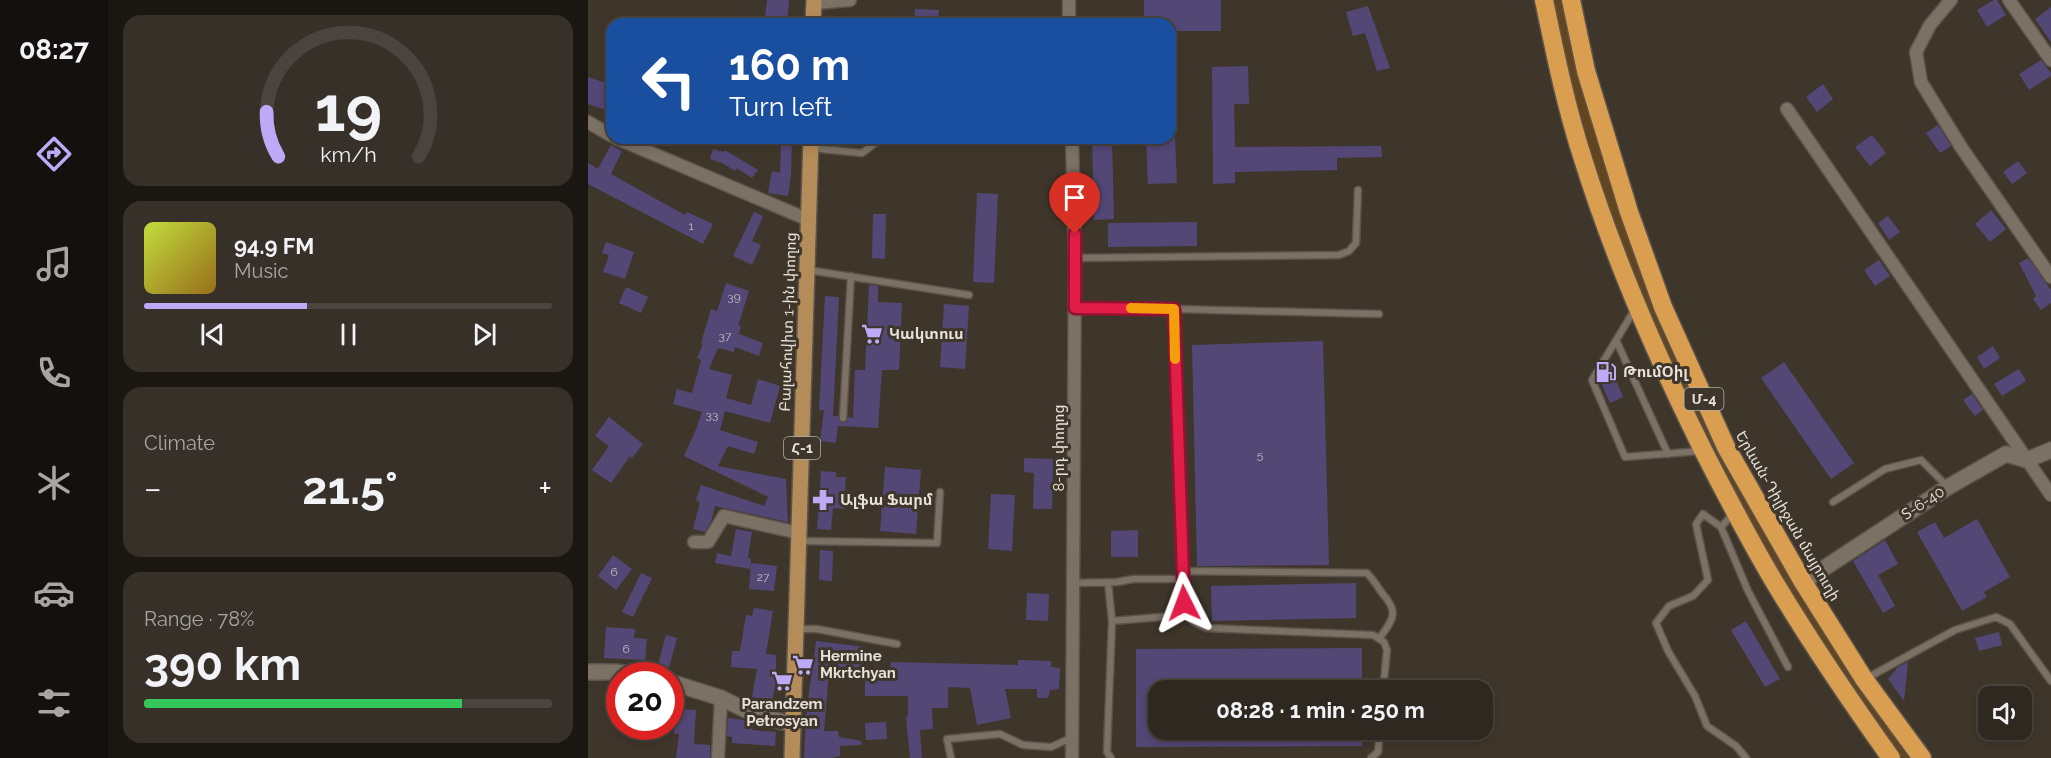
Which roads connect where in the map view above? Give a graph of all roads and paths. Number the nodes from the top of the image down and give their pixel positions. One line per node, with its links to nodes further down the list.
1 (850, 0): 7 (street)
2 (1069, 0): 9 (street)
3 (1544, 0): 26 (highway, Մ-4)
4 (1571, 0): 47 (highway, Երևան-Դիլիջան մայրուղի / Մ-4)
5 (1951, 0): 24 (street)
6 (2009, 0): 10 (street)
7 (814, 2): 8 (main road)
8 (813, 18)
9 (1069, 18)
10 (2051, 60)
11 (1787, 109): 35 (street)
12 (588, 122): 13 (street)
13 (606, 132)
14 (630, 144): 20 (street)
15 (811, 144): 20 (main road, Բալահովիտ 1-ին փողոց / Հ-1)
16 (816, 144): 17 (lane)
17 (874, 144)
18 (1072, 144): 21 (street, 8-րդ փողոց)
19 (1358, 190): 21 (lane)
20 (809, 220): 22 (main road, Բալահովիտ 1-ին փողոց / Հ-1)
21 (1075, 258): 27 (street, 8-րդ փողոց)
22 (807, 269): 23 (lane); 42 (main road, Բալահովիտ 1-ին փողոց / Հ-1)
23 (851, 276): 25 (lane); 31 (lane)
24 (2051, 278)
25 (969, 296)
26 (1637, 306): 30 (lane); 33 (highway, Մ-4)
27 (1075, 308): 28 (lane); 48 (street, 8-րդ փողոց)
28 (1174, 309): 29 (lane); 44 (lane)
29 (1379, 314)
30 (1616, 340): 34 (lane); 34 (lane)
31 (843, 418)
32 (2051, 450): 35 (street, Տ-6-40 / Տ-6-40)
33 (1704, 451): 34 (lane); 40 (highway, Մ-4)
34 (1668, 454)
35 (2027, 460): 36 (street, Տ-6-40 / Տ-6-40); 38 (street)
36 (1948, 487): 39 (lane); 47 (street, Տ-6-40 / Տ-6-40)
37 (940, 492): 42 (lane)
38 (2051, 495)
39 (1833, 502)
40 (1735, 512): 41 (lane); 72 (highway, Մ-4)
41 (1721, 527): 54 (lane); 71 (lane)
42 (799, 537): 43 (street); 51 (main road, Բալահովիտ 1-ին փողոց / Հ-1)
43 (694, 542)
44 (1182, 571): 45 (lane); 52 (lane)
45 (1183, 579): 46 (lane); 49 (lane)
46 (1108, 582): 48 (lane); 50 (lane)
47 (1803, 582): 57 (highway, Երևան-Դիլիջան մայրուղի / Մ-4)
48 (1074, 584): 63 (street, 8-րդ փողոց)
49 (1185, 615): 50 (lane); 52 (lane)
50 (1112, 621): 69 (lane)
51 (796, 629): 53 (lane); 62 (main road, Բալահովիտ 1-ին փողոց / Հ-1)
52 (1379, 639): 58 (lane)
53 (897, 644)
54 (1788, 667)
55 (588, 672): 56 (street)
56 (606, 672)
57 (1864, 679): 59 (lane); 73 (highway, Երևան-Դիլիջան մայրուղի / Մ-4)
58 (1384, 680)
59 (2051, 681)
60 (684, 686): 61 (street)
61 (721, 698): 62 (street); 65 (street)
62 (793, 724): 66 (main road, Բալահովիտ 1-ին փողոց / Հ-1)
63 (1072, 738): 67 (lane); 68 (street, 8-րդ փողոց)
64 (1379, 740): 70 (lane)
65 (718, 758)
66 (792, 758)
67 (951, 758)
68 (1072, 758)
69 (1111, 758)
70 (1371, 758)
71 (1746, 758)
72 (1891, 758)
73 (1922, 758)

